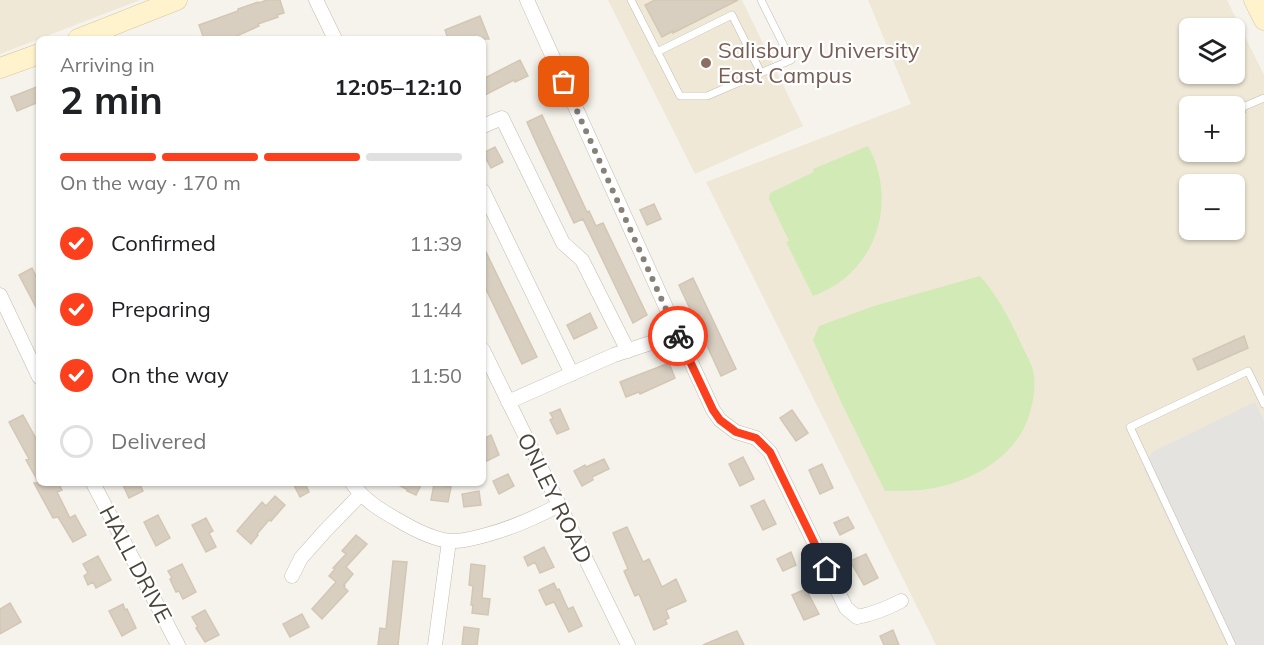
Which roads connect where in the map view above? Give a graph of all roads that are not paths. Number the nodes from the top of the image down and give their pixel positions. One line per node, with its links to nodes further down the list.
1 (177, 0): 8 (street)
2 (316, 0): 9 (street)
3 (527, 0): 19 (street)
4 (631, 0): 10 (lane)
5 (761, 0): 13 (lane)
6 (1254, 0): 7 (street)
7 (1264, 20)
8 (86, 36)
9 (334, 36)
10 (657, 52): 13 (lane); 13 (lane)
11 (36, 55): 12 (street)
12 (0, 69)
13 (761, 73)
14 (1264, 98): 15 (lane)
15 (1245, 106)
16 (486, 125): 20 (street)
17 (486, 197): 23 (street)
18 (0, 295): 22 (street)
19 (678, 334): 20 (street); 32 (street)
20 (628, 351): 23 (street)
21 (486, 356): 24 (street, ONLEY ROAD)
22 (36, 371)
23 (572, 374): 24 (street)
24 (508, 402): 29 (street, ONLEY ROAD)
25 (1264, 404): 36 (lane)
26 (95, 486): 33 (street, HALL DRIVE)
27 (354, 486): 28 (street)
28 (360, 495): 30 (street); 31 (street)
29 (559, 505): 30 (street); 35 (street, ONLEY ROAD)
30 (449, 541): 34 (street)
31 (292, 576)
32 (900, 601)
33 (178, 645)
34 (435, 645)
35 (628, 645)
36 (1232, 645)

